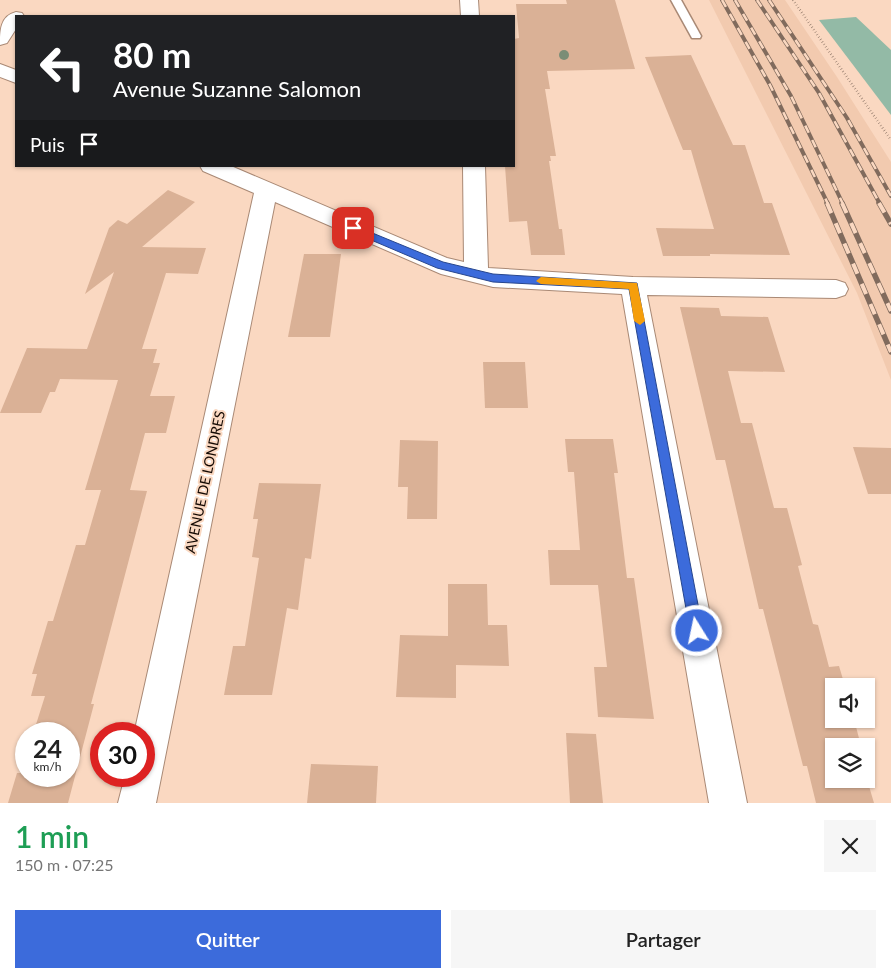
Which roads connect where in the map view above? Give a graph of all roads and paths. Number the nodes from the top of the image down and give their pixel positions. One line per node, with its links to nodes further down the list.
1 (470, 0): 4 (street)
2 (676, 0): 6 (lane)
3 (793, 0): 10 (path)
4 (470, 15)
5 (15, 20): 7 (street)
6 (696, 36)
7 (0, 39)
8 (0, 70): 9 (street)
9 (15, 77)
10 (891, 140)
11 (213, 167): 13 (street)
12 (474, 167): 14 (street)
13 (266, 191): 14 (street); 17 (street, AVENUE DE LONDRES)
14 (476, 274): 15 (street)
15 (633, 286): 16 (street); 20 (street)
16 (836, 289)
17 (154, 722)
18 (140, 787): 19 (street, AVENUE DE LONDRES)
19 (137, 803)
20 (728, 803)

